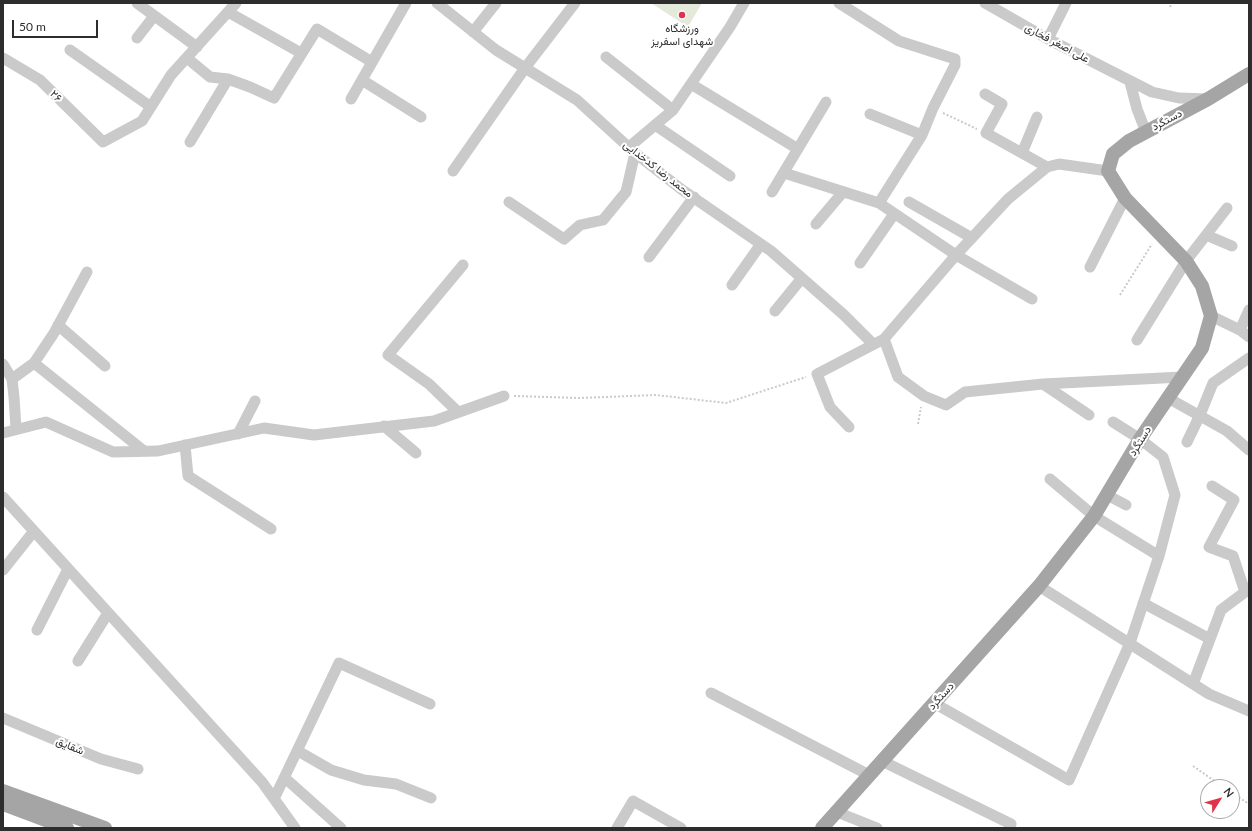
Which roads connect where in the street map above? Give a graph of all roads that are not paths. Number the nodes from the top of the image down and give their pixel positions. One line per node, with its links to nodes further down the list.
1 (137, 3): 12 (street)
2 (236, 3): 11 (street)
3 (406, 3): 22 (street)
4 (437, 3): 13 (street, محمد رضا کدخدایی)
5 (496, 3): 13 (street)
6 (575, 3): 23 (street)
7 (744, 3): 28 (street)
8 (838, 3): 40 (street)
9 (985, 3): 15 (street, علی اصغر فخاری)
10 (1066, 3): 15 (street)
11 (228, 12): 16 (street); 18 (street)
12 (154, 16): 14 (street); 16 (street)
13 (473, 32): 23 (street, محمد رضا کدخدایی)
14 (137, 38)
15 (1048, 39): 27 (street, علی اصغر فخاری)
16 (197, 47): 20 (street)
17 (70, 50): 33 (street)
18 (301, 53): 22 (street); 25 (street)
19 (3, 58): 33 (street, ۲۶)
20 (187, 58): 25 (street); 33 (street)
21 (606, 58): 34 (street)
22 (372, 62): 26 (street)
23 (525, 68): 43 (street, محمد رضا کدخدایی); 46 (street)
24 (1249, 74): 31 (main road, دستگرد)
25 (228, 79): 41 (street)
26 (362, 80): 30 (street); 36 (street)
27 (1130, 82): 31 (street, علی اصغر فخاری); 39 (street)
28 (691, 84): 34 (street); 42 (street)
29 (985, 94): 44 (street)
30 (351, 99)
31 (1208, 99): 39 (main road, دستگرد)
32 (826, 102): 42 (street)
33 (151, 107)
34 (673, 110): 38 (street)
35 (870, 114): 40 (street)
36 (421, 117)
37 (1038, 117): 44 (street)
38 (655, 125): 43 (street); 49 (street)
39 (1146, 132): 47 (main road, دستگرد)
40 (922, 135): 56 (street)
41 (190, 142)
42 (798, 149): 48 (street)
43 (632, 150): 52 (street, محمد رضا کدخدایی); 54 (street)
44 (1022, 153): 45 (street)
45 (1047, 167): 47 (street); 61 (street)
46 (453, 171)
47 (1108, 171): 53 (main road)
48 (784, 173): 50 (street); 51 (street)
49 (730, 176)
50 (772, 192)
51 (843, 192): 56 (street); 59 (street)
52 (694, 197): 62 (street, محمد رضا کدخدایی); 65 (street)
53 (1125, 198): 66 (main road); 69 (street)
54 (509, 202)
55 (909, 202): 61 (street)
56 (879, 203): 58 (street)
57 (1227, 208): 60 (street)
58 (894, 214): 64 (street); 67 (street)
59 (816, 224)
60 (1206, 235): 63 (street); 66 (street)
61 (972, 238): 64 (street)
62 (761, 244): 71 (street, محمد رضا کدخدایی); 72 (street)
63 (1232, 246)
64 (956, 255): 73 (street); 80 (street)
65 (649, 257)
66 (1186, 261): 76 (main road); 81 (street)
67 (860, 264)
68 (463, 265): 93 (street)
69 (1090, 267)
70 (87, 272): 77 (street)
71 (802, 278): 75 (street); 82 (street, محمد رضا کدخدایی)
72 (732, 285)
73 (1032, 299)
74 (1249, 310): 78 (street)
75 (775, 311)
76 (1211, 316): 78 (street); 87 (main road, دستگرد)
77 (58, 325): 84 (street); 86 (street)
78 (1240, 330): 79 (street)
79 (1249, 337)
80 (884, 339): 82 (street); 89 (street)
81 (1137, 340)
82 (873, 344): 98 (street)
83 (1249, 358): 95 (street)
84 (34, 363): 88 (street); 106 (street)
85 (3, 364): 88 (street)
86 (105, 366)
87 (1182, 378): 89 (street); 91 (main road, دستگرد)
88 (12, 379): 99 (street)
89 (1042, 384): 94 (street)
90 (504, 396): 93 (street)
91 (1168, 398): 95 (street); 102 (main road, دستگرد)
92 (255, 401): 101 (street)
93 (458, 412): 97 (street)
94 (1089, 415)
95 (1200, 415): 103 (street); 105 (street)
96 (1113, 422): 102 (street)
97 (384, 426): 101 (street); 107 (street)
98 (848, 427)
99 (16, 430): 100 (street); 106 (street)
100 (3, 433)
101 (238, 434): 104 (street)
102 (1140, 439): 110 (main road, دستگرد); 116 (street)
103 (1187, 442)
104 (186, 445): 106 (street); 114 (street)
105 (1249, 450)
106 (144, 451)
107 (416, 453)
108 (1050, 479): 113 (street)
109 (1212, 486): 120 (street)
110 (1107, 495): 112 (street); 113 (main road, دستگرد)
111 (3, 497): 115 (street)
112 (1126, 505)
113 (1094, 516): 116 (street); 119 (main road, دستگرد)
114 (271, 530)
115 (34, 531): 117 (street); 118 (street)
116 (1159, 556): 121 (street)
117 (68, 569): 122 (street); 123 (street)
118 (3, 570)
119 (1039, 586): 125 (street); 129 (main road, دستگرد)
120 (1247, 590): 124 (street)
121 (1143, 603): 124 (street); 125 (street)
122 (108, 613): 126 (street); 140 (street)
123 (37, 630)
124 (1210, 639): 127 (street)
125 (1130, 643): 127 (street); 129 (street)
126 (78, 661)
127 (1193, 684): 131 (street)
128 (711, 693): 136 (street)
129 (934, 703): 134 (main road, دستگرد)
130 (430, 704): 133 (street)
131 (1249, 711)
132 (3, 718): 135 (street, شقایق)
133 (298, 751): 137 (street); 139 (street)
134 (882, 761): 136 (main road, دستگرد); 143 (street)
135 (138, 768)
136 (869, 775): 142 (main road, دستگرد)
137 (285, 778): 140 (street); 147 (street)
138 (3, 791): 145 (main road)
139 (431, 798)
140 (274, 799): 146 (street)
141 (3, 804): 144 (main road)
142 (837, 812): 150 (main road, دستگرد); 151 (street)
143 (1012, 824)
144 (67, 828)
145 (104, 828)
146 (295, 828)
147 (340, 828)
148 (617, 828): 149 (street)
149 (681, 828)
150 (822, 828)
151 (877, 828)

